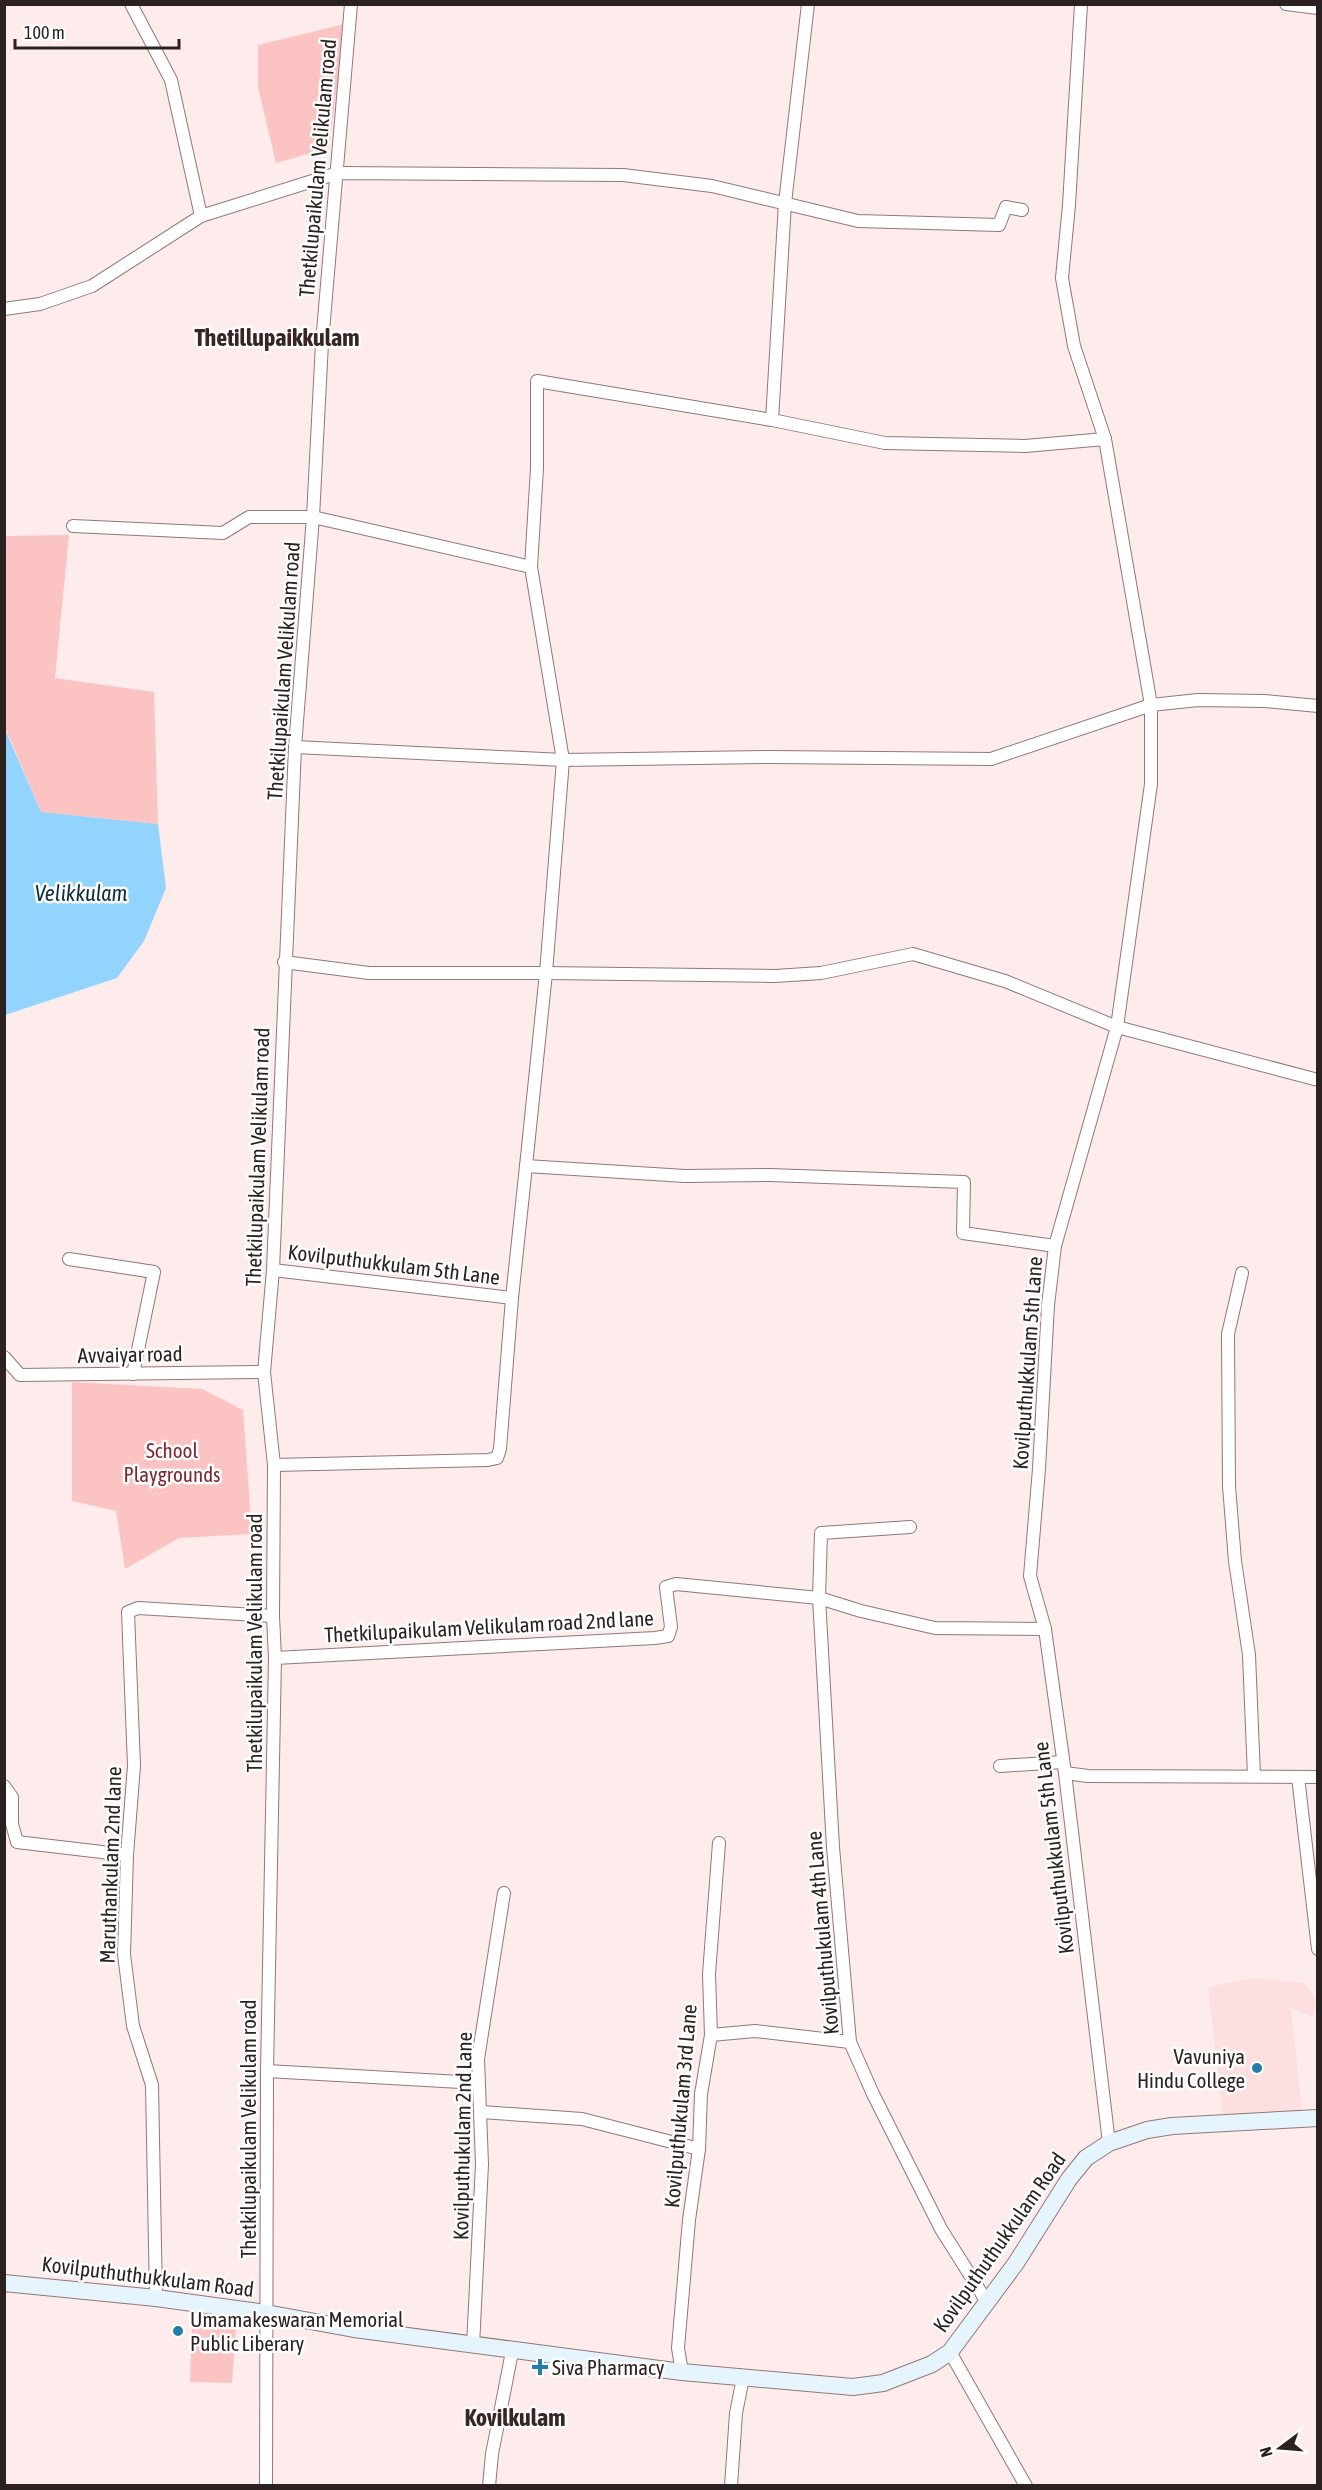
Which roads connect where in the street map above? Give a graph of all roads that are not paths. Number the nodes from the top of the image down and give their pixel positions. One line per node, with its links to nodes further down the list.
1 (131, 4): 10 (street)
2 (351, 4): 7 (street, Thetkilupaikulam Velikulam road)
3 (808, 4): 8 (street)
4 (1081, 4): 13 (street)
5 (1286, 4): 6 (street)
6 (1317, 8)
7 (338, 173): 8 (street); 10 (street); 14 (street, Thetkilupaikulam Velikulam road)
8 (785, 203): 9 (street); 12 (street)
9 (1022, 210)
10 (201, 216): 11 (street)
11 (4, 309)
12 (772, 420): 13 (street); 16 (street)
13 (1105, 439): 17 (street)
14 (313, 518): 15 (street); 16 (street); 19 (street, Thetkilupaikulam Velikulam road)
15 (73, 526)
16 (531, 567): 20 (street)
17 (1151, 705): 18 (street); 20 (street); 23 (street)
18 (1317, 706)
19 (296, 747): 20 (street); 21 (street, Thetkilupaikulam Velikulam road)
20 (563, 760): 22 (street)
21 (284, 962): 22 (street); 28 (street, Thetkilupaikulam Velikulam road)
22 (546, 973): 23 (street); 25 (street)
23 (1117, 1027): 24 (street); 26 (street)
24 (1317, 1080)
25 (526, 1167): 26 (street, Kovilputhukkulam 5th Lane); 30 (street, Kovilputhukkulam 5th Lane)
26 (1054, 1246): 38 (street, Kovilputhukkulam 5th Lane)
27 (69, 1259): 33 (street)
28 (273, 1270): 30 (street, Kovilputhukkulam 5th Lane); 32 (street, Thetkilupaikulam Velikulam road)
29 (1242, 1273): 42 (street)
30 (512, 1298): 34 (street)
31 (4, 1357): 33 (street, Avvaiyar road)
32 (264, 1372): 33 (street, Avvaiyar road); 34 (street, Thetkilupaikulam Velikulam road)
33 (133, 1374)
34 (274, 1465): 37 (street, Thetkilupaikulam Velikulam road)
35 (910, 1527): 36 (street, Kovilputhukulam 4th Lane)
36 (819, 1598): 38 (street, Thetkilupaikulam Velikulam road 2nd lane); 39 (street, Thetkilupaikulam Velikulam road 2nd lane); 51 (street, Kovilputhukulam 4th Lane)
37 (273, 1616): 39 (street, Thetkilupaikulam Velikulam road); 47 (street, Maruthankulam 2nd lane)
38 (1045, 1629): 41 (street, Kovilputhukkulam 5th Lane)
39 (275, 1658): 52 (street, Thetkilupaikulam Velikulam road)
40 (1000, 1766): 41 (street)
41 (1064, 1768): 42 (street); 56 (street, Kovilputhukkulam 5th Lane)
42 (1254, 1776): 43 (street)
43 (1298, 1777): 44 (street); 49 (street)
44 (1317, 1777)
45 (4, 1786): 47 (street)
46 (719, 1844): 50 (street, Kovilputhukulam 3rd Lane)
47 (127, 1855): 59 (street, Maruthankulam 2nd lane)
48 (504, 1893): 53 (street, Kovilputhukulam 2nd Lane)
49 (1317, 1949)
50 (711, 2035): 51 (street); 57 (street, Kovilputhukulam 3rd Lane)
51 (850, 2042): 60 (street, Kovilputhukulam 4th Lane)
52 (267, 2071): 53 (street); 61 (street, Thetkilupaikulam Velikulam road)
53 (478, 2083): 54 (street, Kovilputhukulam 2nd Lane)
54 (481, 2112): 57 (street); 62 (street, Kovilputhukulam 2nd Lane)
55 (1317, 2118): 56 (street, Kovilputhuthukkulam Road)
56 (1109, 2143): 60 (street, Kovilputhuthukkulam Road)
57 (699, 2149): 65 (street, Kovilputhukulam 3rd Lane)
58 (4, 2283): 59 (street, Kovilputhuthukkulam Road)
59 (156, 2298): 61 (street, Kovilputhuthukkulam Road)
60 (987, 2302): 64 (street, Kovilputhuthukkulam Road)
61 (266, 2313): 62 (street, Kovilputhuthukkulam Road); 67 (street, Thetkilupaikulam Velikulam road)
62 (473, 2346): 63 (street, Kovilputhuthukkulam Road)
63 (512, 2352): 65 (street, Kovilputhuthukkulam Road); 68 (street)
64 (950, 2352): 66 (street, Kovilputhuthukkulam Road); 70 (street)
65 (682, 2372): 66 (street, Kovilputhuthukkulam Road)
66 (743, 2378): 69 (street)
67 (266, 2486)
68 (489, 2486)
69 (731, 2486)
70 (1026, 2486)

